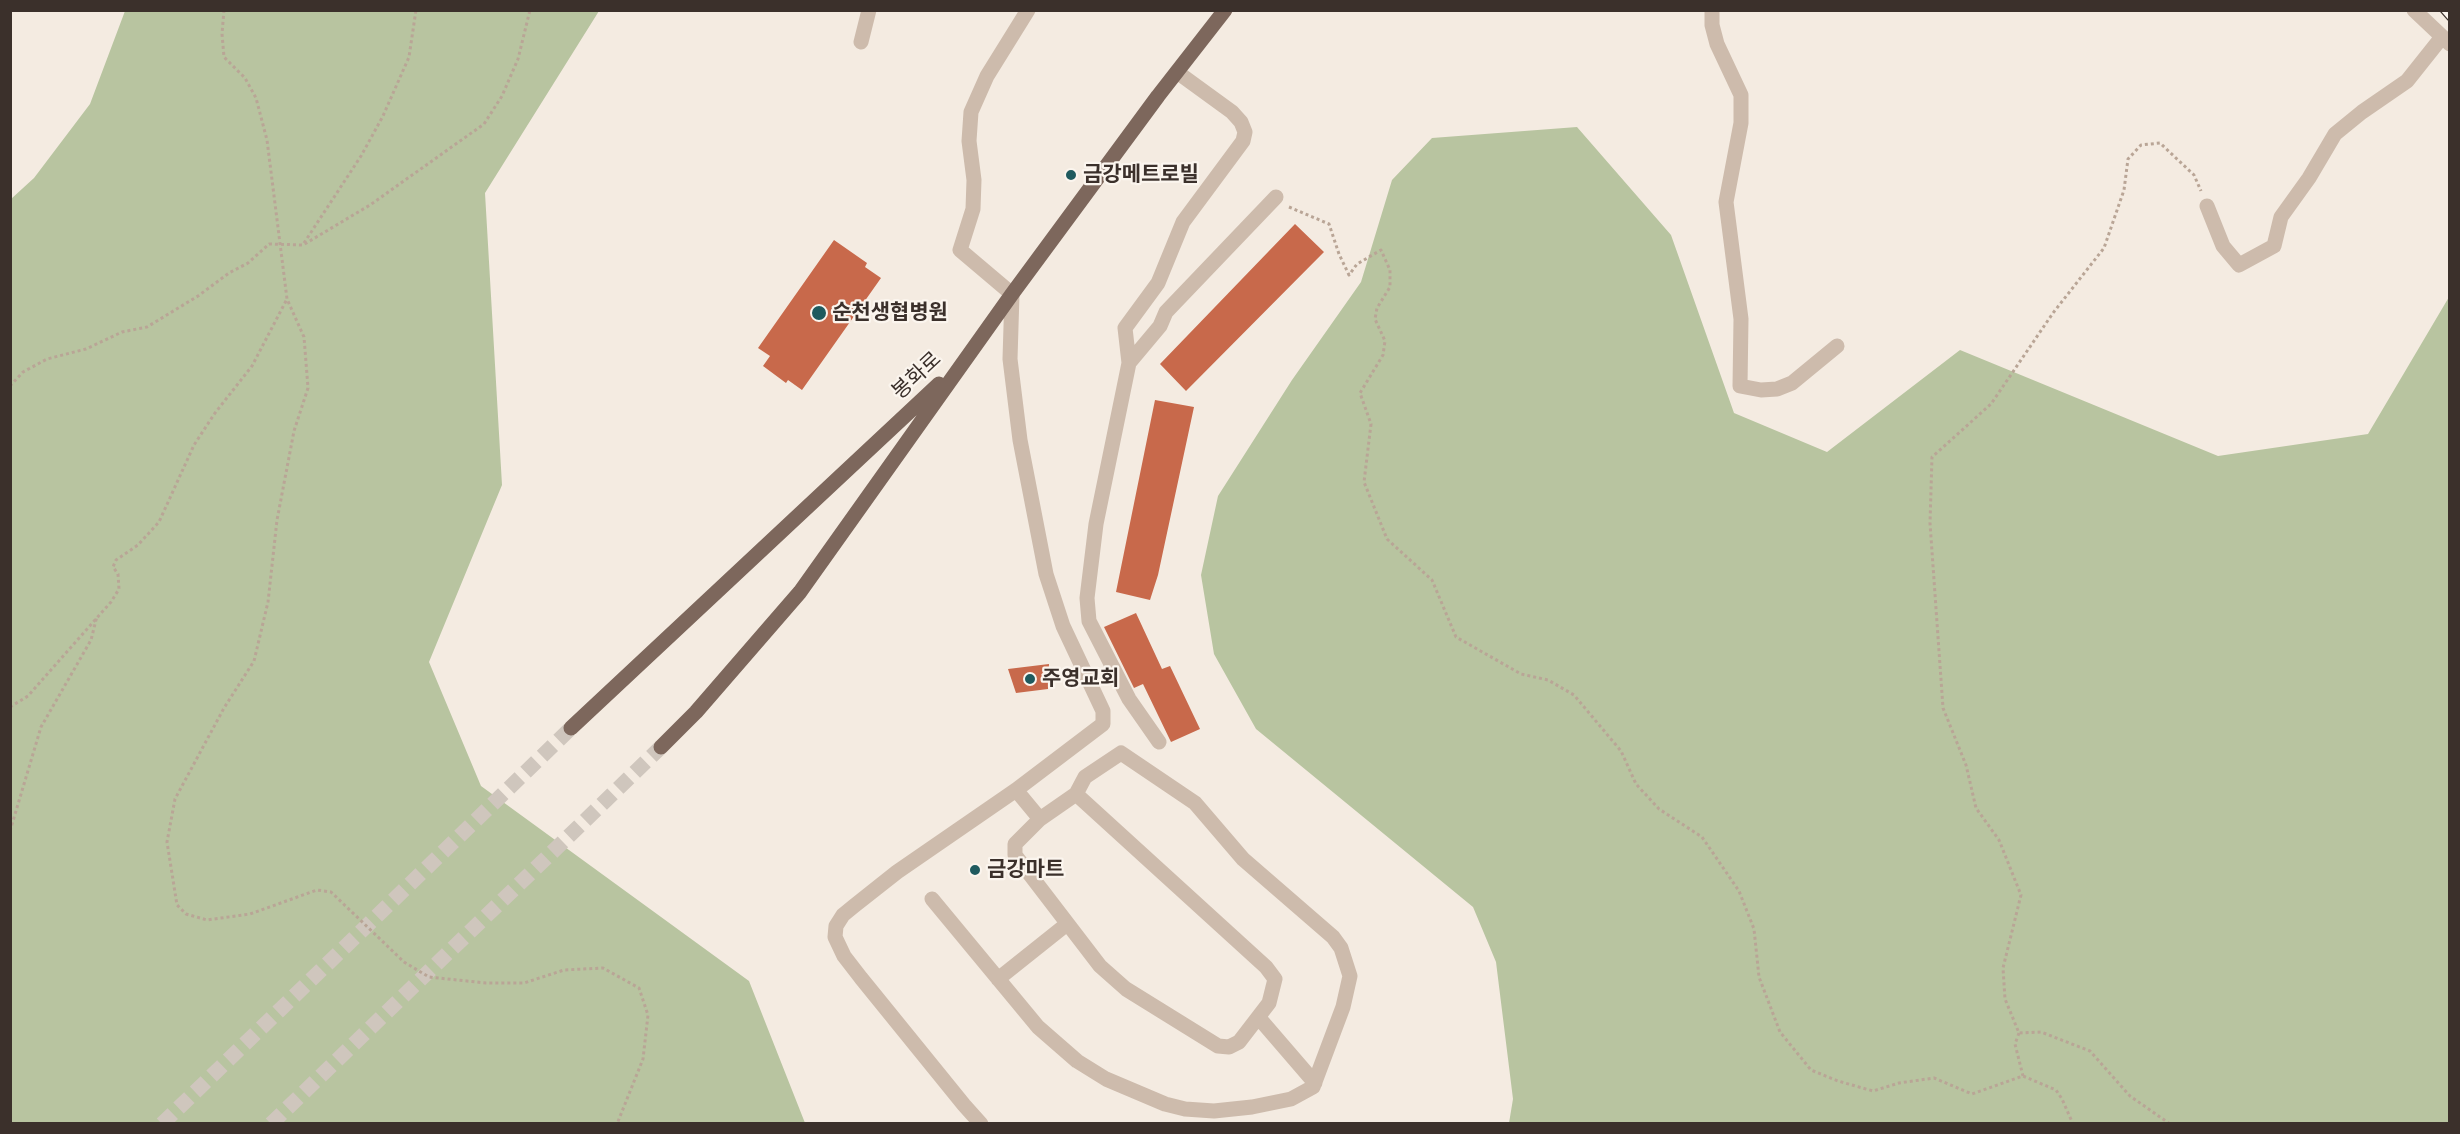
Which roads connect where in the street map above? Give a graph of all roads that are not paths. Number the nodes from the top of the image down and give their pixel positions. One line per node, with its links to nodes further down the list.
1 (869, 10): 7 (street)
2 (1028, 10): 11 (street)
3 (1225, 10): 8 (main road)
4 (1712, 10): 12 (street)
5 (2414, 10): 6 (street)
6 (2446, 40): 10 (street)
7 (861, 42)
8 (1177, 72): 11 (main road); 13 (street)
9 (1275, 198): 13 (street)
10 (2207, 206)
11 (1012, 294): 14 (main road); 18 (street)
12 (1837, 346)
13 (1129, 363): 16 (street)
14 (961, 364): 15 (main road, 봉화로); 17 (main road, 봉화로)
15 (571, 728)
16 (1159, 742)
17 (662, 747)
18 (1016, 790): 20 (street); 26 (street)
19 (1076, 794): 20 (street); 24 (street); 25 (street)
20 (1040, 819): 22 (street)
21 (932, 899): 23 (street)
22 (1067, 924): 23 (street); 24 (street)
23 (998, 979): 25 (street)
24 (1259, 1017): 25 (street)
25 (1315, 1083)
26 (981, 1124)

